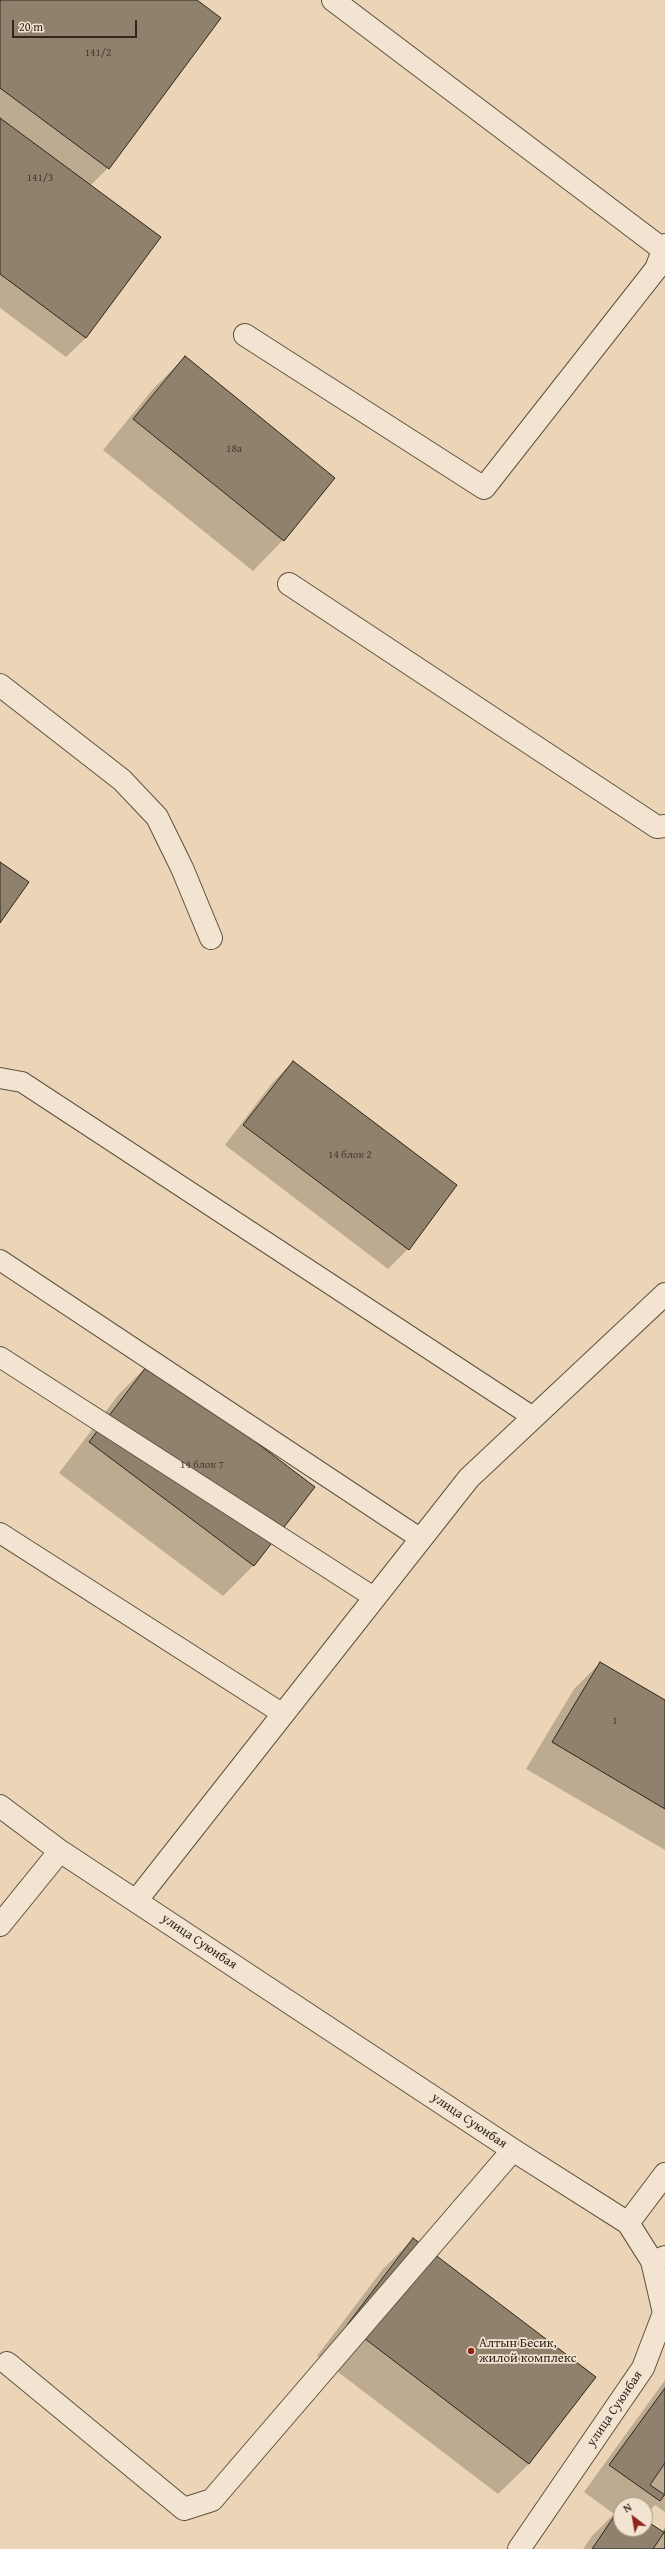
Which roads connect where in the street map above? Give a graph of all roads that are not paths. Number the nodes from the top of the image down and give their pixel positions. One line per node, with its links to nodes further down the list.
1 (333, 0): 2 (street)
2 (664, 248): 3 (street)
3 (245, 335)
4 (289, 584): 6 (street)
5 (0, 685): 7 (street)
6 (665, 826)
7 (211, 938)
8 (0, 1078): 12 (lane)
9 (0, 1260): 14 (lane)
10 (665, 1294): 12 (street)
11 (0, 1357): 15 (lane)
12 (534, 1417): 14 (street)
13 (0, 1533): 16 (lane)
14 (421, 1539): 15 (street)
15 (374, 1598): 16 (street)
16 (283, 1714): 19 (street)
17 (0, 1806): 18 (street, улица Суюнбая)
18 (60, 1850): 19 (street, улица Суюнбая); 20 (street)
19 (136, 1900): 21 (street, улица Суюнбая)
20 (0, 1925)
21 (513, 2150): 23 (street, улица Суюнбая); 25 (street)
22 (665, 2174): 23 (street)
23 (628, 2223): 24 (street, улица Суюнбая)
24 (658, 2258): 26 (street, улица Суюнбая)
25 (7, 2362)
26 (519, 2549)

